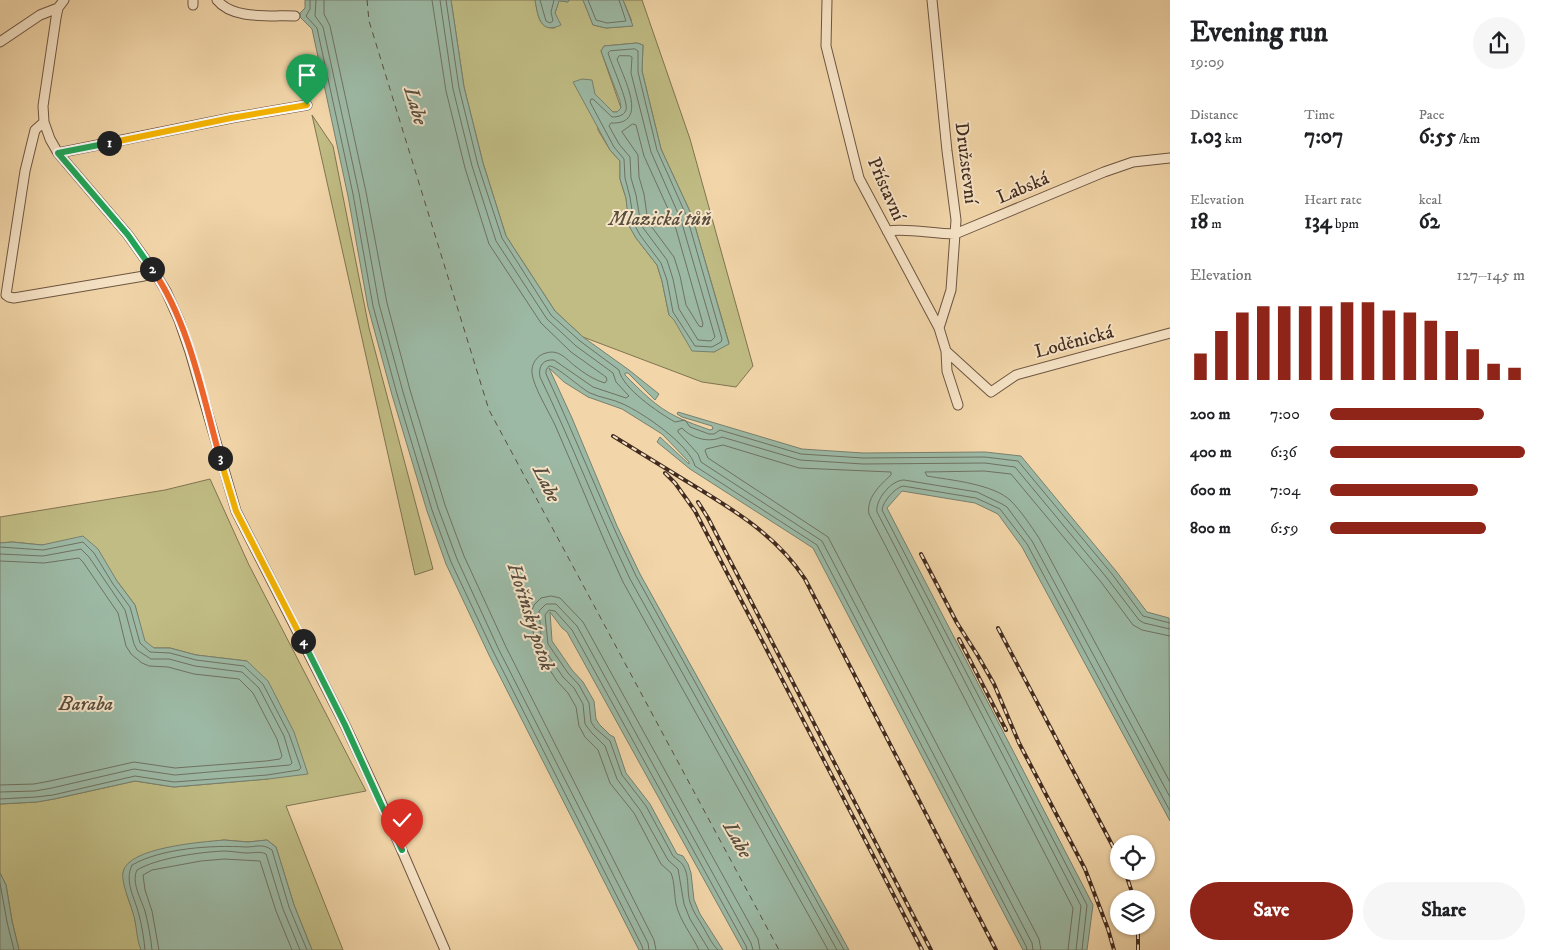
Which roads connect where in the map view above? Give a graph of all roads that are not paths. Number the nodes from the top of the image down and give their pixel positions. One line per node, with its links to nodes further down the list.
1 (64, 0): 5 (street)
2 (217, 0): 6 (street)
3 (826, 0): 12 (street, Přístavní)
4 (932, 0): 13 (street, Družstevní)
5 (58, 8): 7 (street); 9 (street)
6 (295, 16)
7 (0, 42)
8 (307, 105): 10 (street)
9 (44, 122): 10 (street); 14 (street)
10 (58, 153): 14 (street)
11 (1170, 158): 13 (street, Labská)
12 (887, 231): 13 (street, Labská); 15 (street, Přístavní)
13 (955, 234): 15 (street, Družstevní)
14 (155, 273): 19 (street)
15 (939, 328): 17 (street, Přístavní)
16 (1170, 332): 17 (street, Loděnická)
17 (946, 351): 18 (street, Přístavní)
18 (958, 405)
19 (445, 950)

